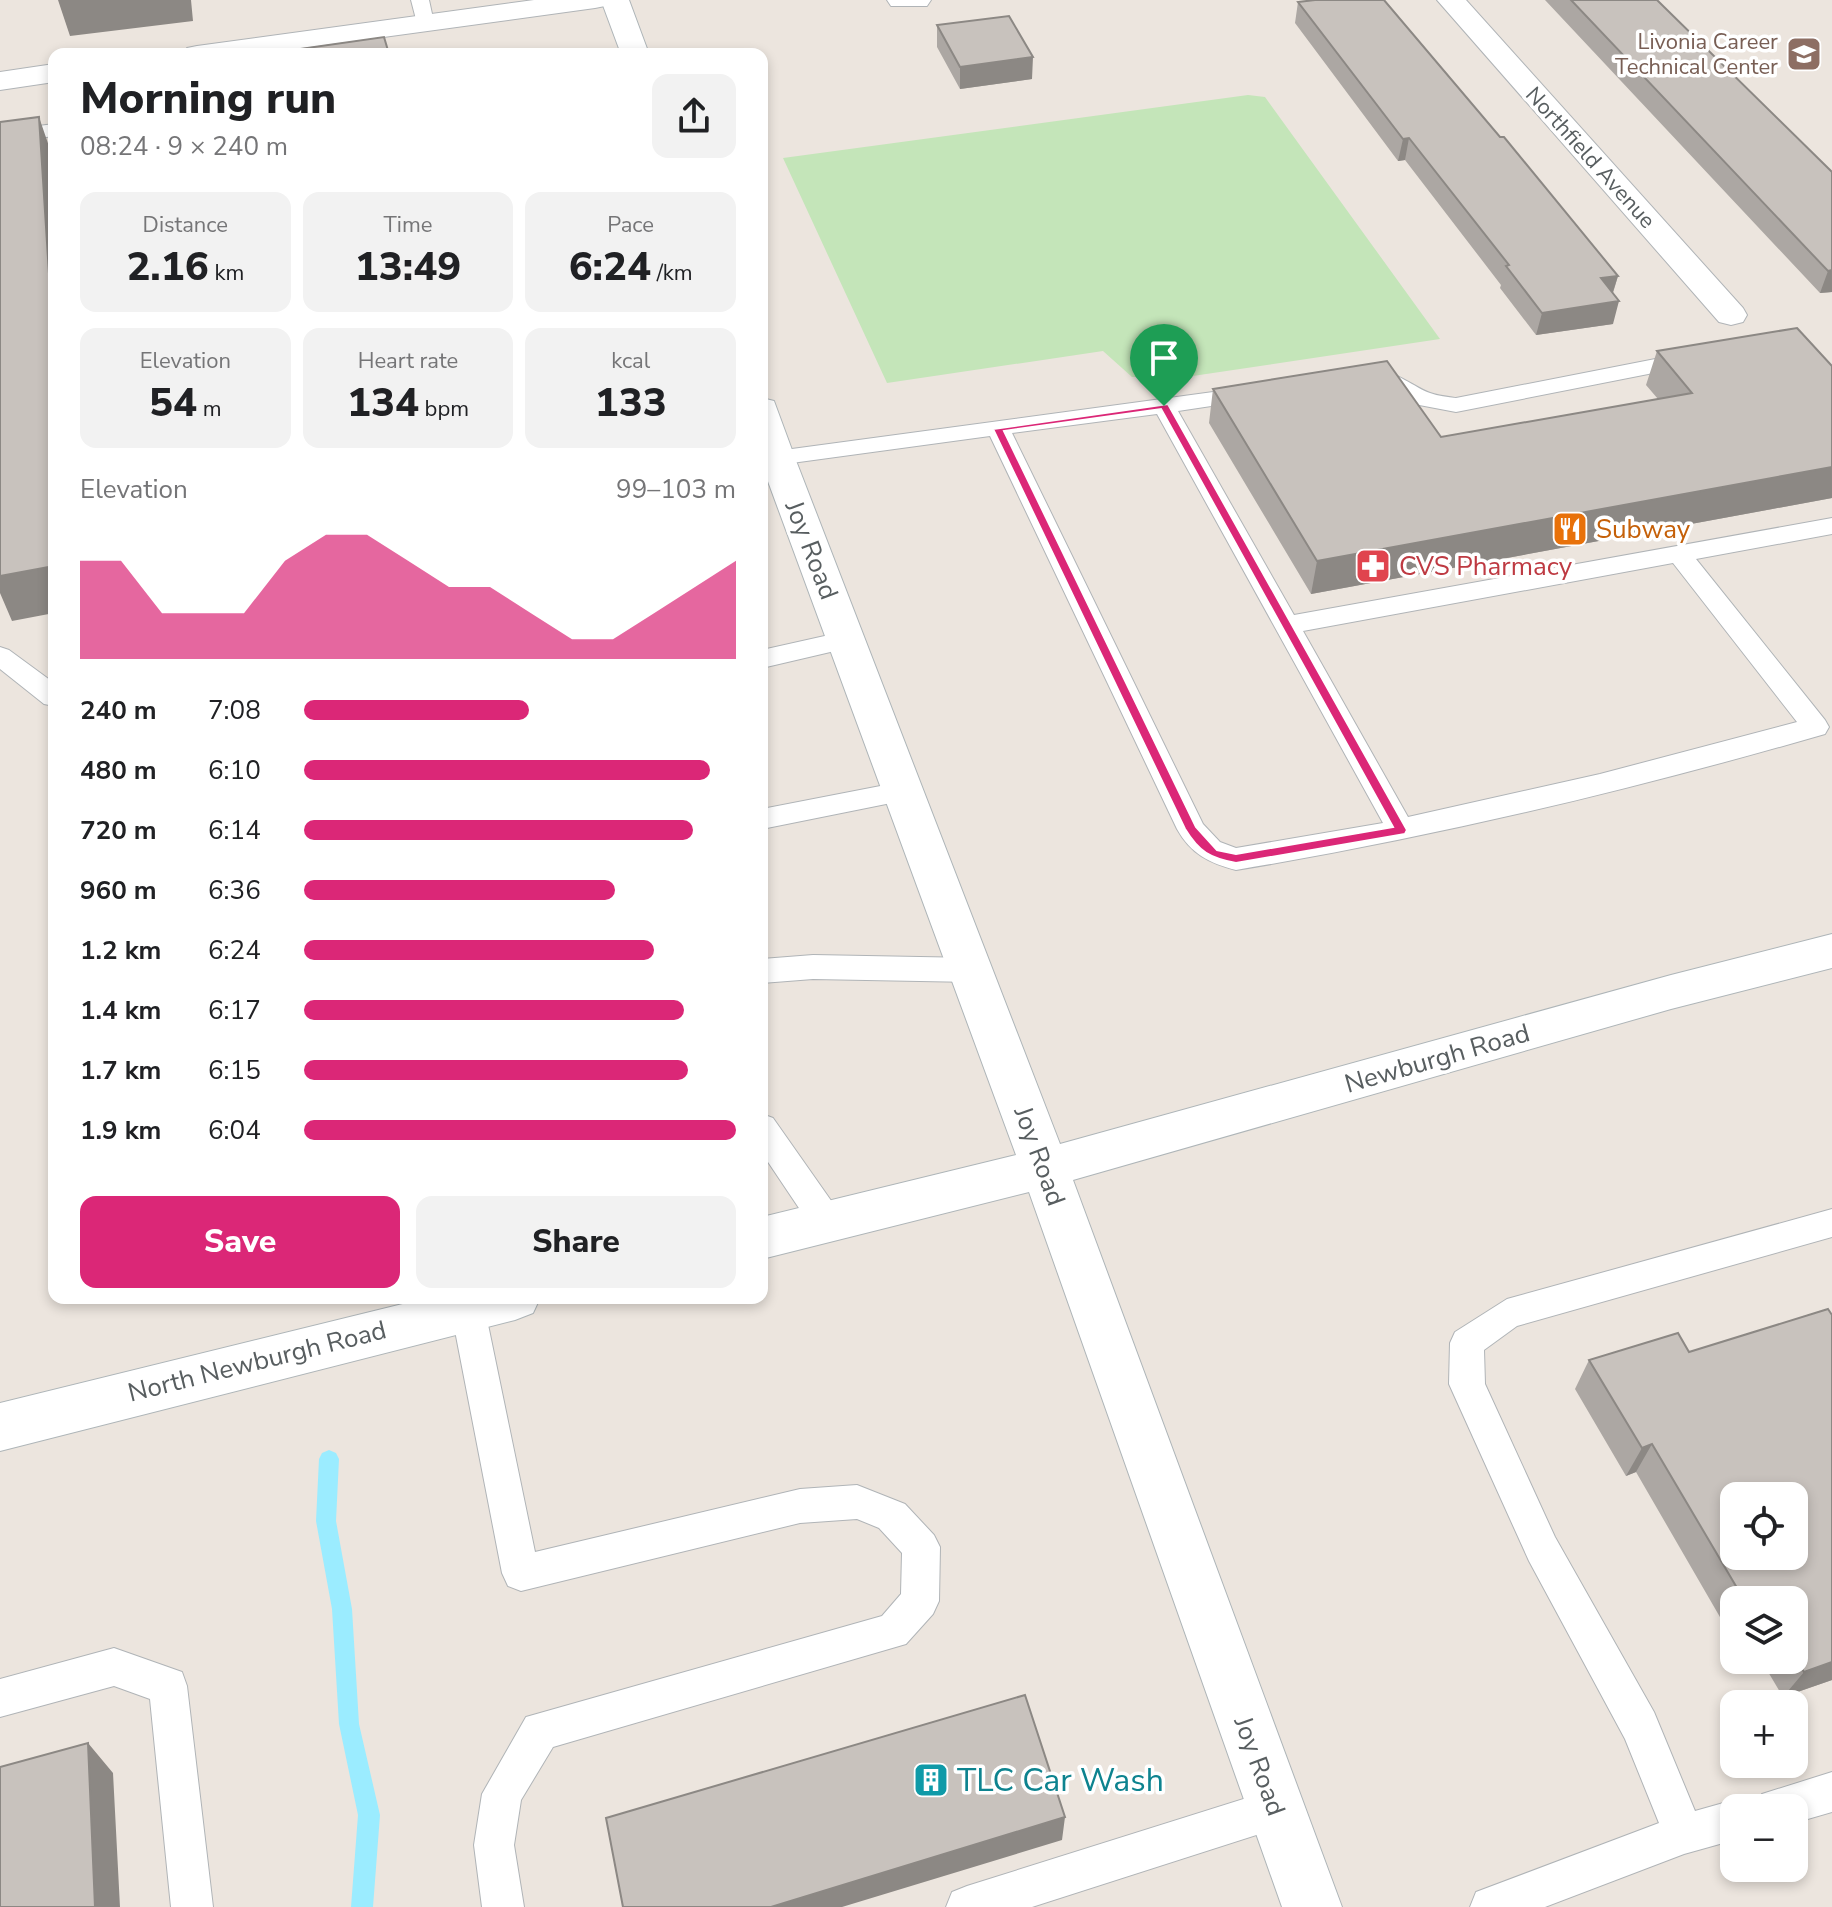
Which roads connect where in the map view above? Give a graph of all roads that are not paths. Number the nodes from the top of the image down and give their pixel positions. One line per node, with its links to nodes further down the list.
1 (595, 0): 6 (street)
2 (615, 0): 8 (street)
3 (901, 0): 4 (street)
4 (917, 0)
5 (1451, 0): 13 (street, Northfield Avenue)
6 (423, 12): 7 (street)
7 (229, 48)
8 (633, 48)
9 (48, 74): 10 (street)
10 (0, 81)
11 (48, 131): 12 (lane)
12 (0, 137)
13 (1731, 315)
14 (1716, 355): 15 (lane)
15 (1342, 381)
16 (1268, 391): 17 (lane)
17 (1164, 406): 19 (lane); 23 (lane)
18 (768, 428): 20 (street, Joy Road)
19 (998, 429): 20 (lane); 31 (lane)
20 (777, 458): 24 (street, Joy Road)
21 (1832, 526): 22 (lane)
22 (1679, 554): 23 (lane); 28 (lane)
23 (1287, 625): 31 (lane)
24 (847, 640): 26 (lane); 29 (street, Joy Road)
25 (0, 656): 27 (lane)
26 (768, 658)
27 (48, 692)
28 (1826, 734): 31 (lane)
29 (901, 792): 30 (lane); 33 (street, Joy Road)
30 (768, 818)
31 (1401, 830)
32 (1832, 951): 36 (street, Newburgh Road)
33 (973, 970): 34 (lane); 36 (street, Joy Road)
34 (768, 971)
35 (768, 1136): 37 (lane)
36 (1044, 1168): 37 (street); 45 (street, Joy Road)
37 (827, 1222): 39 (street)
38 (1832, 1223): 47 (lane)
39 (768, 1237)
40 (492, 1304): 41 (street, North Newburgh Road); 49 (lane)
41 (0, 1427)
42 (0, 1698): 48 (lane)
43 (1832, 1792): 44 (lane)
44 (1808, 1799)
45 (1275, 1809): 50 (lane); 51 (street, Joy Road)
46 (1720, 1824): 47 (lane)
47 (1684, 1834): 52 (lane)
48 (192, 1907)
49 (503, 1907)
50 (967, 1907)
51 (1312, 1907)
52 (1491, 1907)

